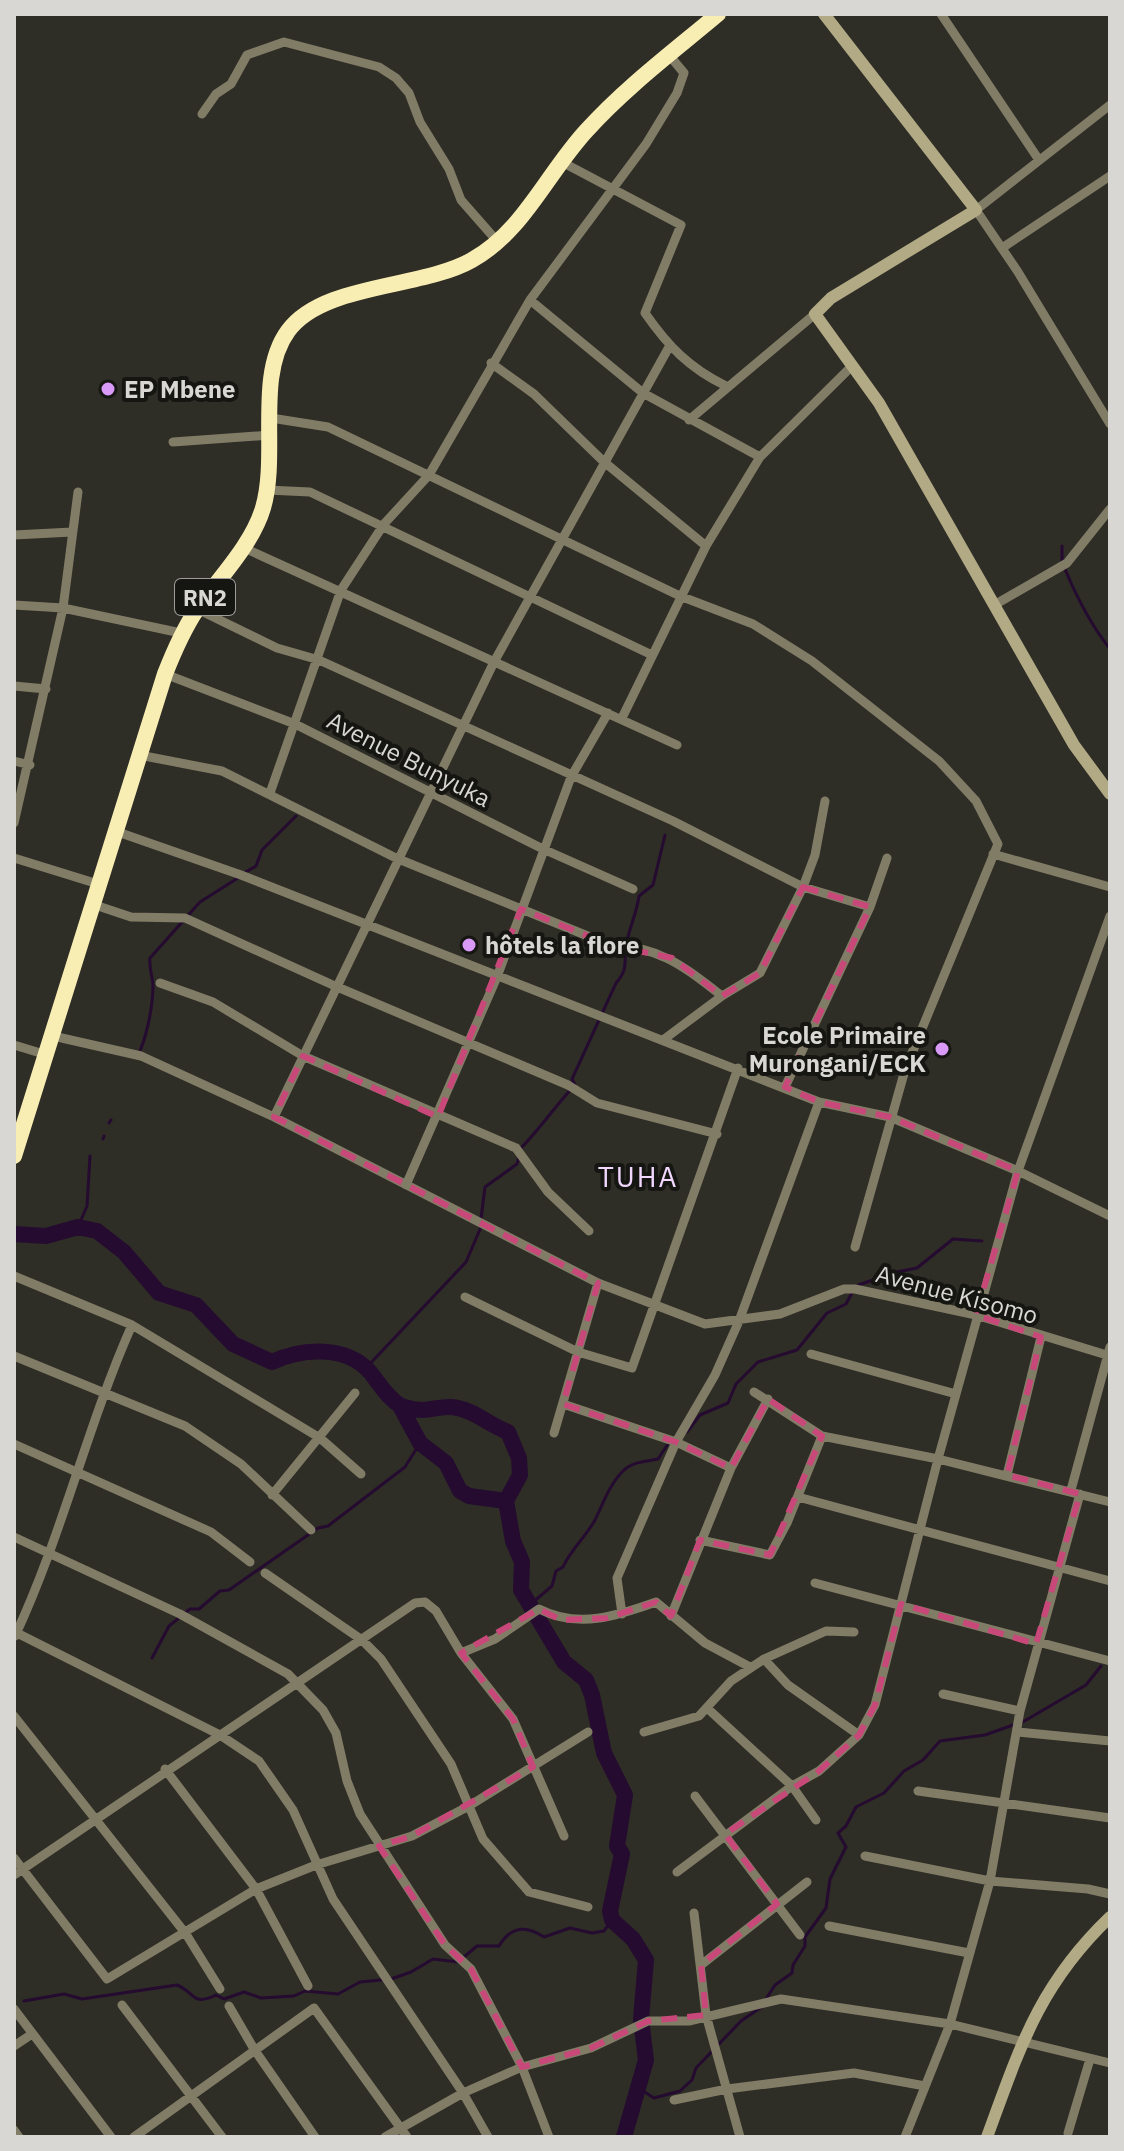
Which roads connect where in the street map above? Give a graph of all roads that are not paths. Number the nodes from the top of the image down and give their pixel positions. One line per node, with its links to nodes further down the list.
1 (718, 14): 4 (highway, RN2)
2 (824, 14): 11 (street)
3 (945, 16): 7 (street)
4 (669, 55): 8 (highway, RN2); 10 (street)
5 (1110, 105): 7 (street)
6 (202, 114): 12 (street)
7 (1039, 160): 11 (street)
8 (560, 161): 10 (street); 12 (highway, RN2)
9 (1110, 176): 13 (street)
10 (609, 189): 14 (street); 16 (street)
11 (976, 210): 13 (street); 15 (street)
12 (497, 241): 24 (highway, RN2)
13 (1002, 248): 21 (street)
14 (530, 300): 17 (street); 20 (street)
15 (815, 314): 18 (street); 19 (street)
16 (669, 347): 19 (street); 20 (street)
17 (491, 363): 27 (street); 28 (street)
18 (852, 366): 26 (street); 41 (street)
19 (726, 386): 22 (street)
20 (643, 393): 22 (street); 27 (street)
21 (1107, 411): 23 (street)
22 (689, 420): 26 (street)
23 (1110, 424)
24 (271, 426): 25 (street); 28 (street); 29 (highway, RN2)
25 (173, 442)
26 (760, 457): 36 (street)
27 (603, 461): 35 (street); 36 (street)
28 (429, 475): 32 (street); 35 (street)
29 (267, 490): 32 (street); 37 (highway, RN2)
30 (78, 492): 33 (street)
31 (1110, 509): 41 (street)
32 (384, 524): 38 (street); 39 (street)
33 (72, 532): 34 (street); 43 (street)
34 (14, 535)
35 (561, 536): 39 (street); 40 (street)
36 (706, 546): 40 (street)
37 (242, 547): 38 (street); 44 (highway, RN2)
38 (341, 590): 47 (street); 48 (street)
39 (528, 596): 46 (street); 48 (street)
40 (680, 596): 46 (street); 68 (street)
41 (996, 604): 63 (street)
42 (14, 605): 43 (street)
43 (63, 608): 45 (street); 51 (street)
44 (197, 609): 45 (highway, RN2); 47 (street)
45 (181, 633): 49 (highway, RN2)
46 (652, 655): 53 (street)
47 (319, 660): 54 (street); 55 (street)
48 (494, 662): 52 (street); 55 (street)
49 (165, 674): 54 (street, Avenue Bunyuka); 57 (highway, RN2)
50 (14, 686): 51 (street)
51 (46, 689): 59 (street)
52 (608, 713): 53 (street); 60 (street)
53 (622, 718): 56 (street)
54 (295, 724): 61 (street, Avenue Bunyuka); 62 (street)
55 (464, 728): 60 (street); 61 (street)
56 (677, 745)
57 (139, 755): 62 (street); 66 (highway, RN2)
58 (14, 761): 59 (street)
59 (30, 765): 65 (street)
60 (571, 777): 67 (street); 73 (street)
61 (431, 792): 67 (street, Avenue Bunyuka); 70 (street)
62 (270, 793): 70 (street)
63 (1110, 794)
64 (825, 801): 73 (street)
65 (14, 823)
66 (115, 830): 72 (highway, RN2); 80 (street)
67 (543, 849): 75 (street, Avenue Bunyuka); 78 (street)
68 (993, 854): 74 (street); 96 (street)
69 (14, 858): 72 (street)
70 (396, 858): 78 (street); 80 (street)
71 (887, 858): 77 (street)
72 (98, 884): 76 (highway, RN2)
73 (803, 887): 77 (street); 84 (street)
74 (1110, 887)
75 (633, 889)
76 (92, 904): 83 (street); 85 (highway, RN2)
77 (870, 907): 92 (street)
78 (521, 909): 81 (street); 84 (street)
79 (1110, 916): 99 (street)
80 (364, 925): 81 (street); 83 (street)
81 (497, 977): 86 (street); 87 (street)
82 (160, 983): 90 (street)
83 (335, 986): 87 (street); 90 (street)
84 (722, 996): 86 (street)
85 (53, 1036): 89 (highway, RN2); 94 (street, Avenue Kisomo)
86 (663, 1040): 91 (street)
87 (470, 1042): 95 (street); 97 (street)
88 (14, 1045): 89 (street)
89 (47, 1055): 98 (highway, RN2)
90 (303, 1056): 94 (street); 95 (street)
91 (738, 1068): 92 (street); 97 (street)
92 (785, 1087): 93 (street)
93 (819, 1102): 96 (street); 109 (street)
94 (274, 1117): 100 (street, Avenue Kisomo)
95 (438, 1117): 100 (street); 102 (street)
96 (890, 1117): 99 (street); 103 (street)
97 (717, 1134): 107 (street)
98 (14, 1156)
99 (1018, 1171): 101 (street); 108 (street)
100 (406, 1185): 105 (street, Avenue Kisomo)
101 (1110, 1216)
102 (589, 1231)
103 (855, 1247)
104 (14, 1276): 110 (street)
105 (598, 1283): 107 (street, Avenue Kisomo); 112 (street)
106 (465, 1297): 112 (street)
107 (655, 1306): 109 (street, Avenue Kisomo); 112 (street)
108 (976, 1315): 109 (street, Avenue Kisomo); 111 (street, Avenue Kisomo); 119 (street)
109 (739, 1321): 125 (street)
110 (132, 1325): 116 (street); 124 (street)
111 (1041, 1337): 113 (street, Avenue Kisomo); 131 (street)
112 (578, 1352): 121 (street)
113 (1109, 1353): 132 (street)
114 (811, 1354): 119 (street)
115 (14, 1356): 116 (street)
116 (103, 1390): 129 (street); 133 (street)
117 (754, 1392): 120 (street)
118 (355, 1393): 124 (street)
119 (956, 1394): 127 (street)
120 (768, 1399): 123 (street); 128 (street)
121 (563, 1404): 122 (street); 125 (street)
122 (554, 1433)
123 (822, 1436): 127 (street); 134 (street)
124 (320, 1438): 130 (street); 133 (street)
125 (676, 1442): 128 (street); 147 (street)
126 (14, 1444): 129 (street)
127 (938, 1459): 131 (street); 137 (street)
128 (731, 1468): 139 (street)
129 (75, 1470): 140 (street); 141 (street)
130 (361, 1474)
131 (1007, 1475): 132 (street)
132 (1076, 1492): 135 (street); 142 (street)
133 (272, 1495): 136 (street)
134 (798, 1497): 137 (street); 139 (street)
135 (1110, 1502)
136 (311, 1530)
137 (921, 1532): 142 (street); 146 (street)
138 (14, 1537): 140 (street)
139 (700, 1540): 148 (street)
140 (49, 1552): 150 (street); 157 (street)
141 (250, 1562)
142 (1059, 1569): 144 (street); 152 (street)
143 (265, 1573): 151 (street)
144 (1110, 1581)
145 (815, 1583): 146 (street)
146 (901, 1604): 152 (street); 166 (street)
147 (622, 1614): 148 (street); 153 (street)
148 (671, 1616): 156 (street)
149 (854, 1632): 154 (street)
150 (15, 1636): 165 (street)
151 (362, 1640): 153 (street); 157 (street); 174 (street)
152 (1036, 1644): 155 (street); 160 (street)
153 (461, 1653): 168 (street)
154 (764, 1659): 156 (street); 166 (street)
155 (1110, 1661)
156 (750, 1667): 159 (street)
157 (297, 1683): 165 (street); 180 (street)
158 (943, 1694): 160 (street)
159 (707, 1708): 163 (street); 170 (street)
160 (1020, 1711): 164 (street)
161 (14, 1716): 176 (street)
162 (588, 1732): 168 (street)
163 (644, 1732)
164 (1018, 1732): 167 (street); 173 (street)
165 (220, 1735): 169 (street); 183 (street)
166 (859, 1735): 170 (street)
167 (1110, 1741)
168 (533, 1767): 174 (street); 179 (street)
169 (165, 1769): 176 (street); 188 (street)
170 (792, 1786): 177 (street); 178 (street)
171 (918, 1791): 173 (street)
172 (695, 1796): 178 (street)
173 (1004, 1805): 175 (street); 186 (street)
174 (469, 1806): 180 (street); 191 (street)
175 (1110, 1818)
176 (98, 1819): 184 (street); 195 (street)
177 (816, 1820)
178 (725, 1834): 185 (street); 190 (street)
179 (564, 1836)
180 (379, 1846): 183 (street); 212 (street)
181 (865, 1856): 186 (street)
182 (14, 1858): 184 (street)
183 (316, 1865): 188 (street); 215 (street)
184 (18, 1872): 195 (street)
185 (677, 1872)
186 (990, 1881): 189 (street); 197 (street)
187 (807, 1882): 190 (street)
188 (256, 1889): 195 (street); 199 (street)
189 (1110, 1894)
190 (777, 1904): 196 (street); 198 (street)
191 (588, 1907)
192 (694, 1913): 198 (street)
193 (1110, 1917): 207 (street)
194 (829, 1926): 197 (street)
195 (186, 1934): 200 (street)
196 (800, 1935)
197 (969, 1953): 205 (street)
198 (701, 1965): 204 (street)
199 (308, 1986)
200 (220, 1989)
201 (122, 2005): 216 (street)
202 (229, 2006): 209 (street)
203 (14, 2009): 206 (street)
204 (706, 2015): 205 (street); 212 (street); 214 (street)
205 (950, 2024): 207 (street); 213 (street)
206 (32, 2034): 208 (street); 222 (street)
207 (1023, 2039): 210 (street); 232 (street)
208 (14, 2046)
209 (254, 2049): 216 (street); 218 (street); 225 (street)
210 (1090, 2059): 211 (street); 220 (street)
211 (1110, 2063)
212 (522, 2067): 215 (street); 229 (street)
213 (925, 2086): 214 (street); 231 (street)
214 (727, 2089): 217 (street); 230 (street)
215 (463, 2093): 218 (street); 228 (street)
216 (190, 2094): 223 (street); 224 (street)
217 (674, 2100)
218 (400, 2128): 226 (street); 227 (street)
219 (14, 2130): 221 (street)
220 (1068, 2133)
221 (19, 2137)
222 (111, 2137)
223 (134, 2137)
224 (222, 2137)
225 (315, 2137)
226 (385, 2137)
227 (407, 2137)
228 (488, 2137)
229 (549, 2137)
230 (740, 2137)
231 (905, 2137)
232 (987, 2137)

